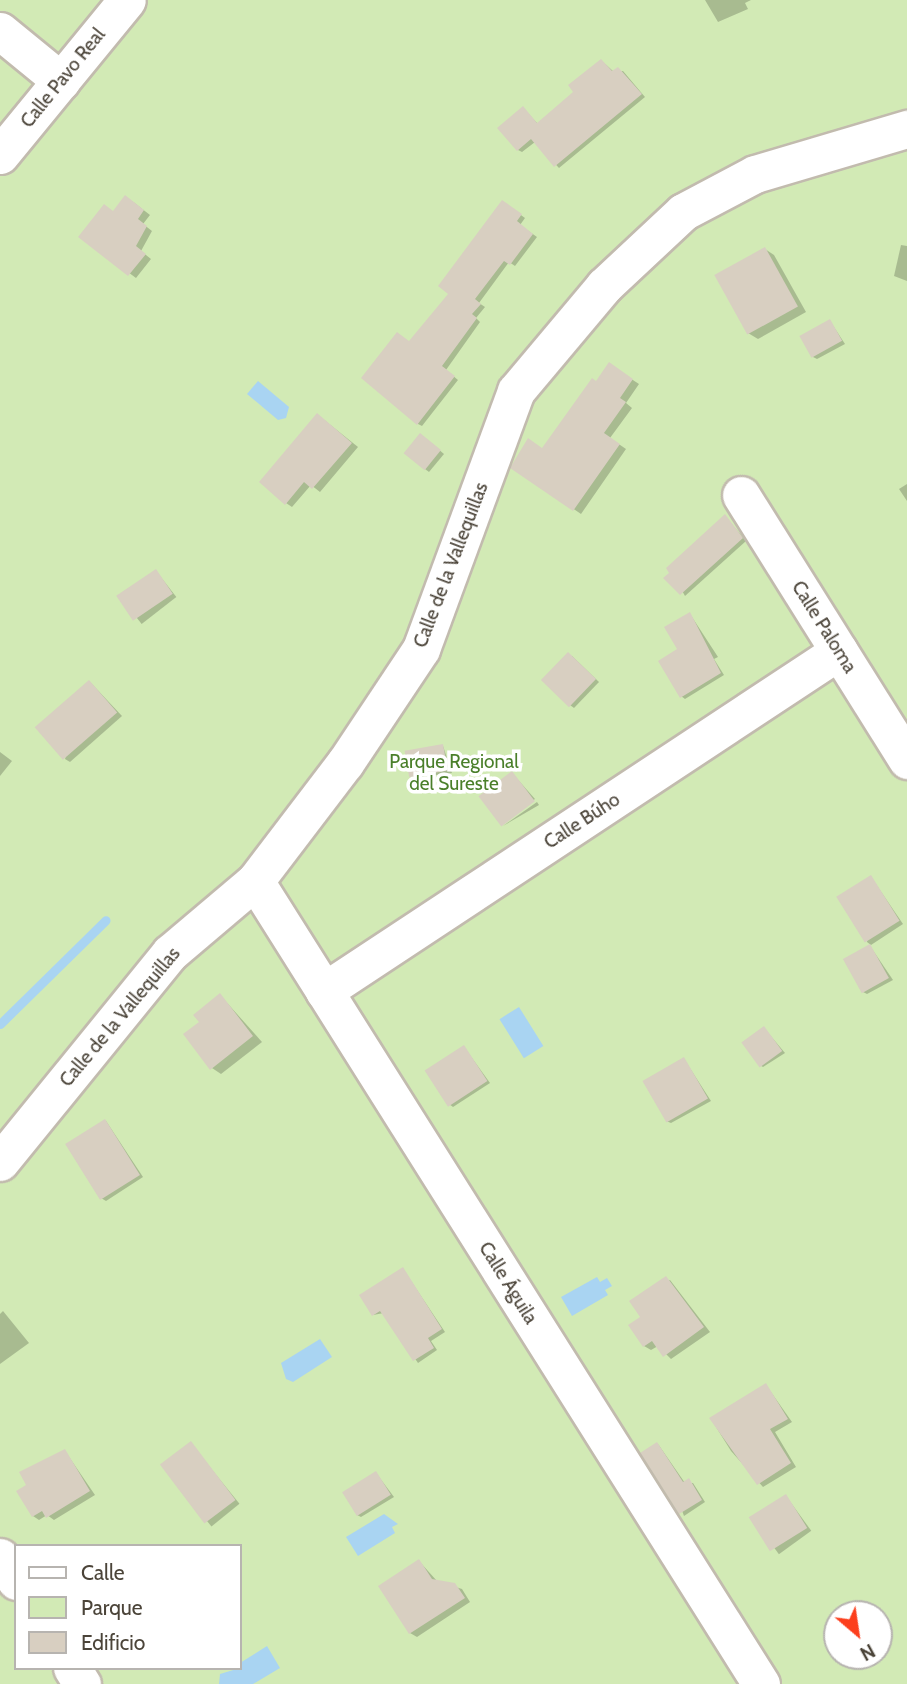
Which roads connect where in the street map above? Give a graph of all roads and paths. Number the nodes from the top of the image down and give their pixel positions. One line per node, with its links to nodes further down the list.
1 (127, 0): 3 (street, Calle Pavo Real)
2 (0, 31): 3 (street)
3 (61, 81): 5 (street, Calle Pavo Real)
4 (907, 129): 9 (street, Calle de la Vallequillas)
5 (0, 155)
6 (741, 495): 7 (street, Calle Paloma)
7 (839, 651): 8 (street, Calle Paloma); 10 (street, Calle Búho)
8 (907, 760)
9 (255, 881): 10 (street, Calle Águila); 11 (street, Calle de la Vallequillas)
10 (324, 991): 14 (street, Calle Águila)
11 (0, 1162)
12 (0, 1557): 13 (street)
13 (14, 1578)
14 (761, 1684)

